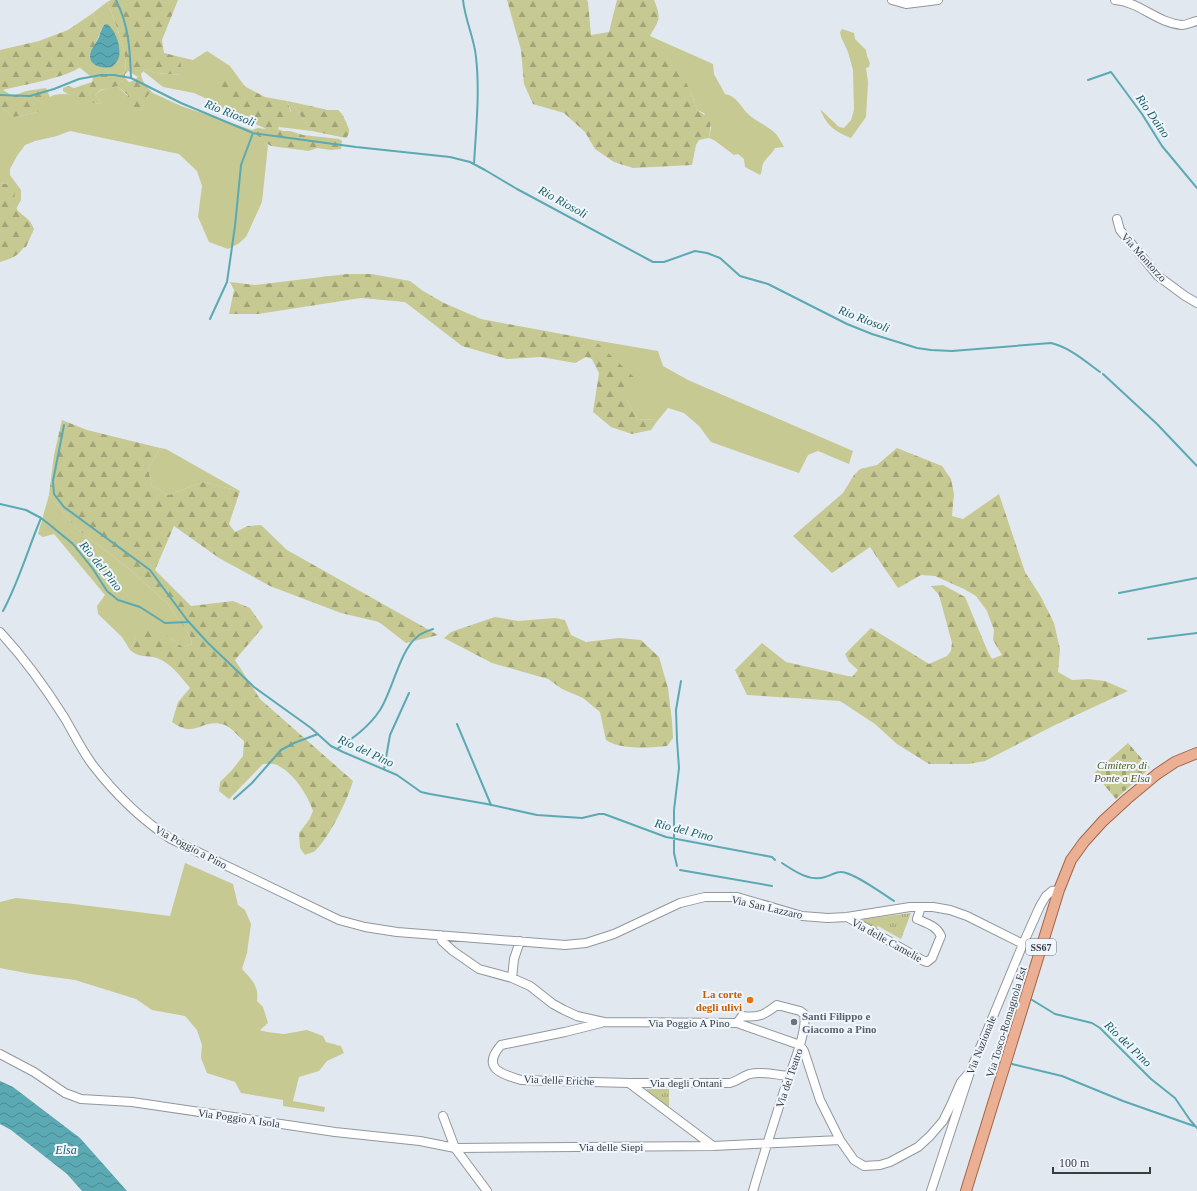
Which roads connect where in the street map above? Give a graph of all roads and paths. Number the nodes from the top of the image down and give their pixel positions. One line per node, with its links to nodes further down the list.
1 (892, 0): 2 (street)
2 (938, 0)
3 (1115, 0): 4 (street)
4 (1197, 21)
5 (1117, 219): 6 (street, Via Montorzo)
6 (1197, 303)
7 (0, 632): 12 (street, Via Poggio a Pino)
8 (1195, 754): 9 (main road, Via Tosco-Romagnola Est / SS67)
9 (1059, 890): 14 (street, Via Nazionale); 31 (main road, Via Tosco-Romagnola Est / SS67)
10 (921, 907): 11 (street, Via San Lazzaro); 11 (street, Via delle Camelie); 14 (street, Via San Lazzaro)
11 (847, 917): 13 (street, Via San Lazzaro)
12 (440, 935): 13 (street, Via San Lazzaro); 15 (street, Via Poggio A Pino)
13 (520, 941): 15 (street)
14 (1023, 944): 20 (street, Via Nazionale)
15 (512, 978): 16 (street, Via Poggio A Pino)
16 (604, 1022): 17 (street, Via Poggio A Pino); 22 (street, Via delle Eriche)
17 (737, 1023): 18 (street, Via Poggio A Pino); 18 (street, Via del Teatro)
18 (800, 1045): 21 (street, Via del Teatro); 24 (street)
19 (0, 1054): 27 (street, Via Poggio A Isola)
20 (970, 1072): 24 (street); 30 (street, Via Nazionale)
21 (789, 1076): 22 (street, Via degli Ontani); 25 (street, Via del Teatro)
22 (629, 1083): 26 (street)
23 (444, 1116): 27 (street)
24 (840, 1140): 25 (street, Via delle Siepi)
25 (767, 1144): 26 (street, Via delle Siepi); 29 (street, Via del Teatro)
26 (713, 1146): 27 (street, Via delle Siepi)
27 (456, 1148): 28 (street)
28 (487, 1191)
29 (753, 1191)
30 (931, 1191)
31 (966, 1191)

